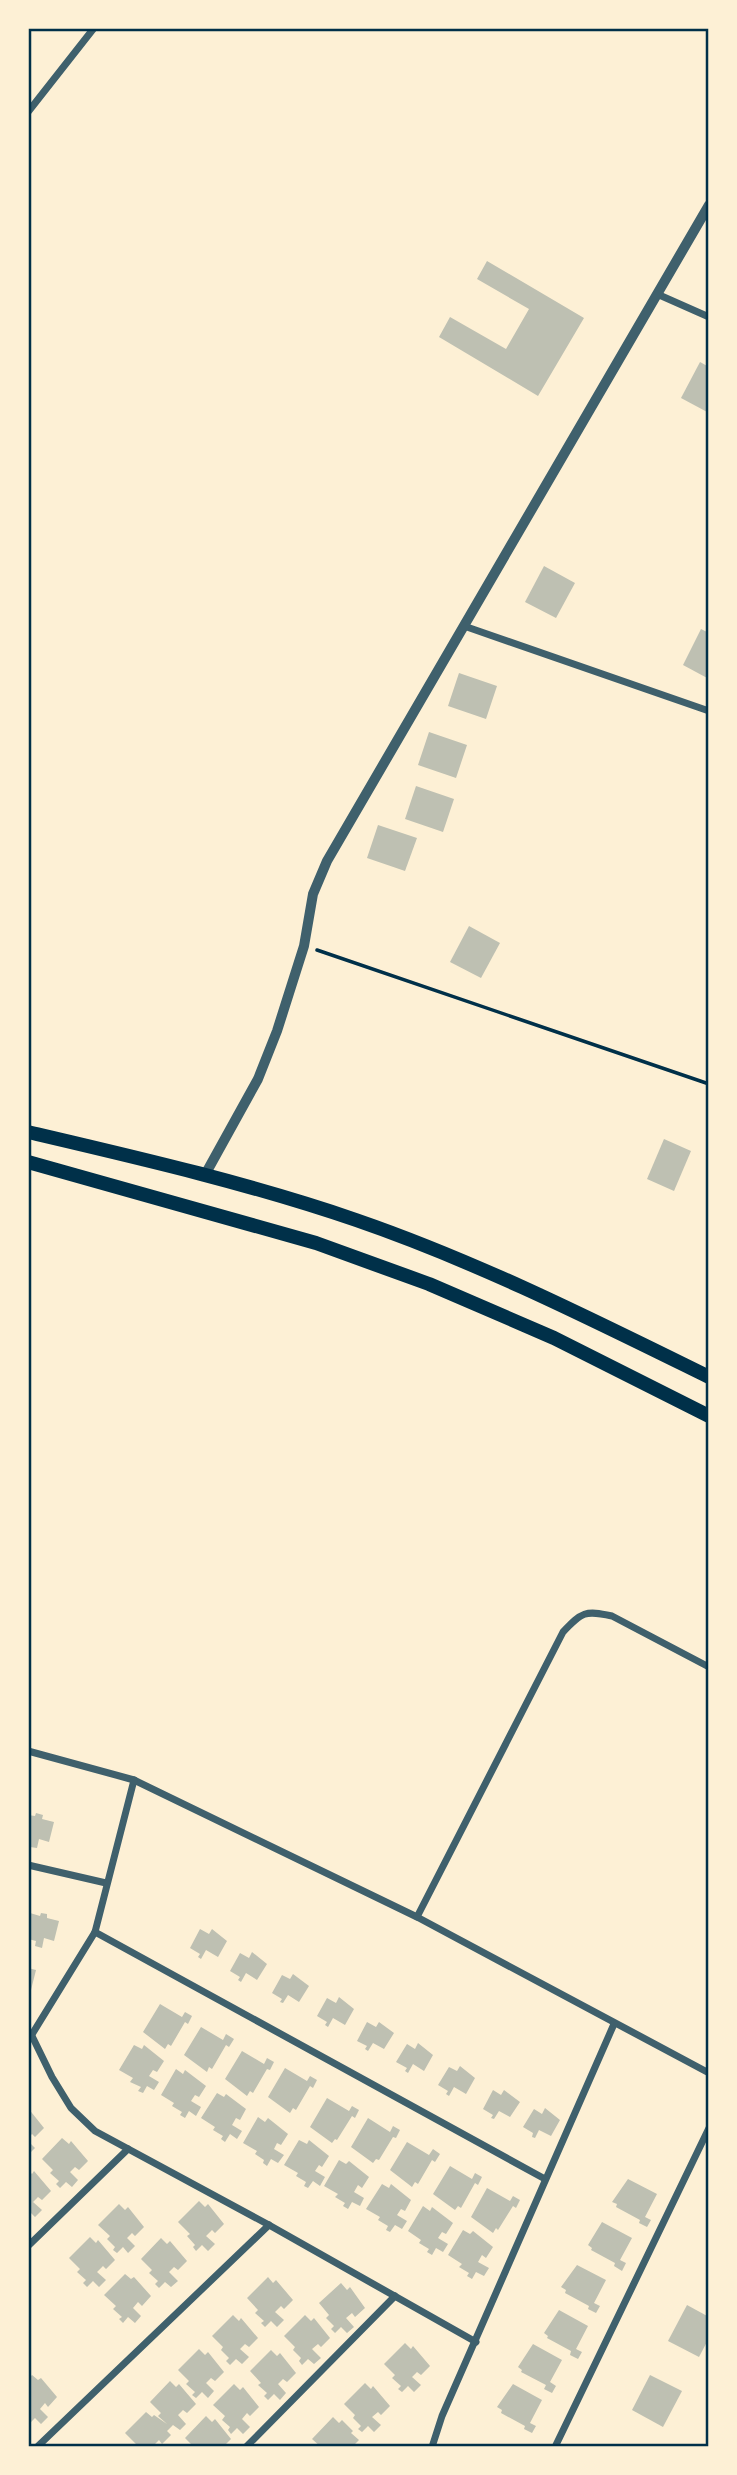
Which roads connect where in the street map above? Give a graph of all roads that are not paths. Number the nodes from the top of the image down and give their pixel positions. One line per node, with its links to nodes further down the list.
1 (94, 28): 2 (street)
2 (28, 112)
3 (709, 205): 4 (street)
4 (657, 294): 5 (street); 6 (street)
5 (709, 317)
6 (464, 626): 7 (street); 10 (street)
7 (709, 711)
8 (28, 1132): 10 (highway)
9 (28, 1162): 12 (highway)
10 (206, 1174): 11 (highway)
11 (709, 1377)
12 (709, 1416)
13 (709, 1667): 18 (street)
14 (28, 1751): 15 (street)
15 (134, 1780): 17 (street); 18 (street)
16 (28, 1865): 17 (street)
17 (106, 1883): 19 (street)
18 (417, 1917): 20 (street)
19 (95, 1932): 21 (street); 25 (street)
20 (614, 2024): 22 (street); 25 (street)
21 (29, 2036): 24 (street)
22 (709, 2073)
23 (709, 2128): 33 (street)
24 (128, 2149): 26 (street); 27 (street)
25 (545, 2179): 29 (street)
26 (268, 2225): 28 (street); 30 (street)
27 (28, 2246)
28 (395, 2296): 29 (street); 31 (street)
29 (476, 2342): 32 (street)
30 (37, 2447)
31 (246, 2447)
32 (432, 2447)
33 (555, 2447)

